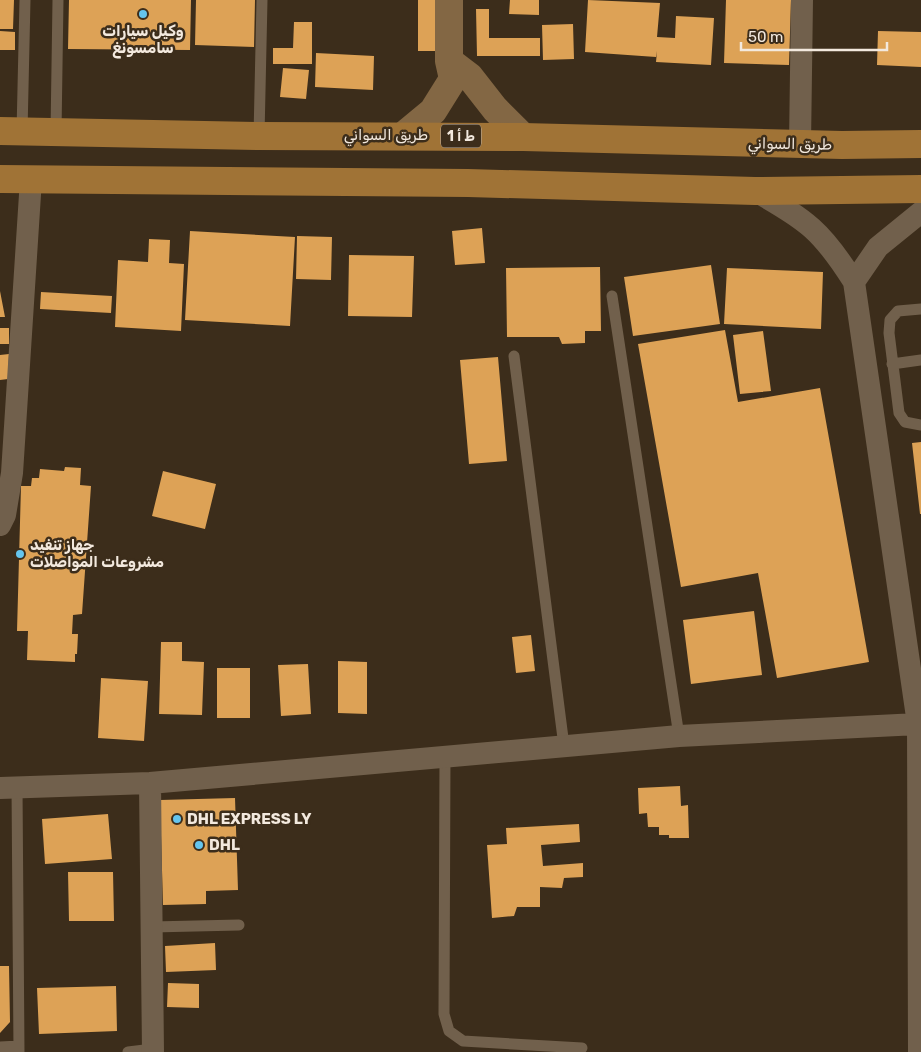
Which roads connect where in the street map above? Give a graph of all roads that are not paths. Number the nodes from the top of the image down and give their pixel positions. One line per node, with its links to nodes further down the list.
1 (25, 0): 7 (lane)
2 (58, 0): 8 (lane)
3 (262, 0): 10 (lane)
4 (449, 0): 6 (main road)
5 (802, 0): 12 (street)
6 (449, 61): 9 (main road); 11 (main road)
7 (11, 131): 8 (highway, طريق السواني / ط أ 1)
8 (56, 132): 10 (highway, طريق السواني / ط أ 1)
9 (404, 135): 10 (highway, طريق السواني / ط أ 1); 11 (highway, طريق السواني / ط أ 1)
10 (259, 136)
11 (523, 137): 12 (highway, طريق السواني / ط أ 1)
12 (800, 144): 13 (highway, طريق السواني / ط أ 1)
13 (921, 144)
14 (0, 179): 15 (highway)
15 (31, 179): 17 (highway); 26 (street)
16 (921, 189): 17 (highway)
17 (755, 191): 19 (street)
18 (921, 212): 19 (street)
19 (854, 282): 27 (street)
20 (612, 296): 28 (lane)
21 (921, 309): 24 (lane)
22 (514, 356): 29 (lane)
23 (921, 360): 24 (lane)
24 (892, 364): 25 (lane)
25 (921, 425)
26 (0, 525)
27 (918, 724): 28 (street); 31 (street)
28 (680, 736): 29 (street)
29 (564, 746): 30 (street)
30 (444, 756): 32 (street); 37 (lane)
31 (920, 777): 41 (street)
32 (150, 783): 33 (street); 35 (street)
33 (8, 788): 38 (lane)
34 (239, 926): 35 (lane)
35 (152, 927): 39 (street)
36 (0, 1047): 38 (lane)
37 (582, 1048)
38 (19, 1049)
39 (153, 1050): 40 (lane)
40 (128, 1052)
41 (920, 1052)

